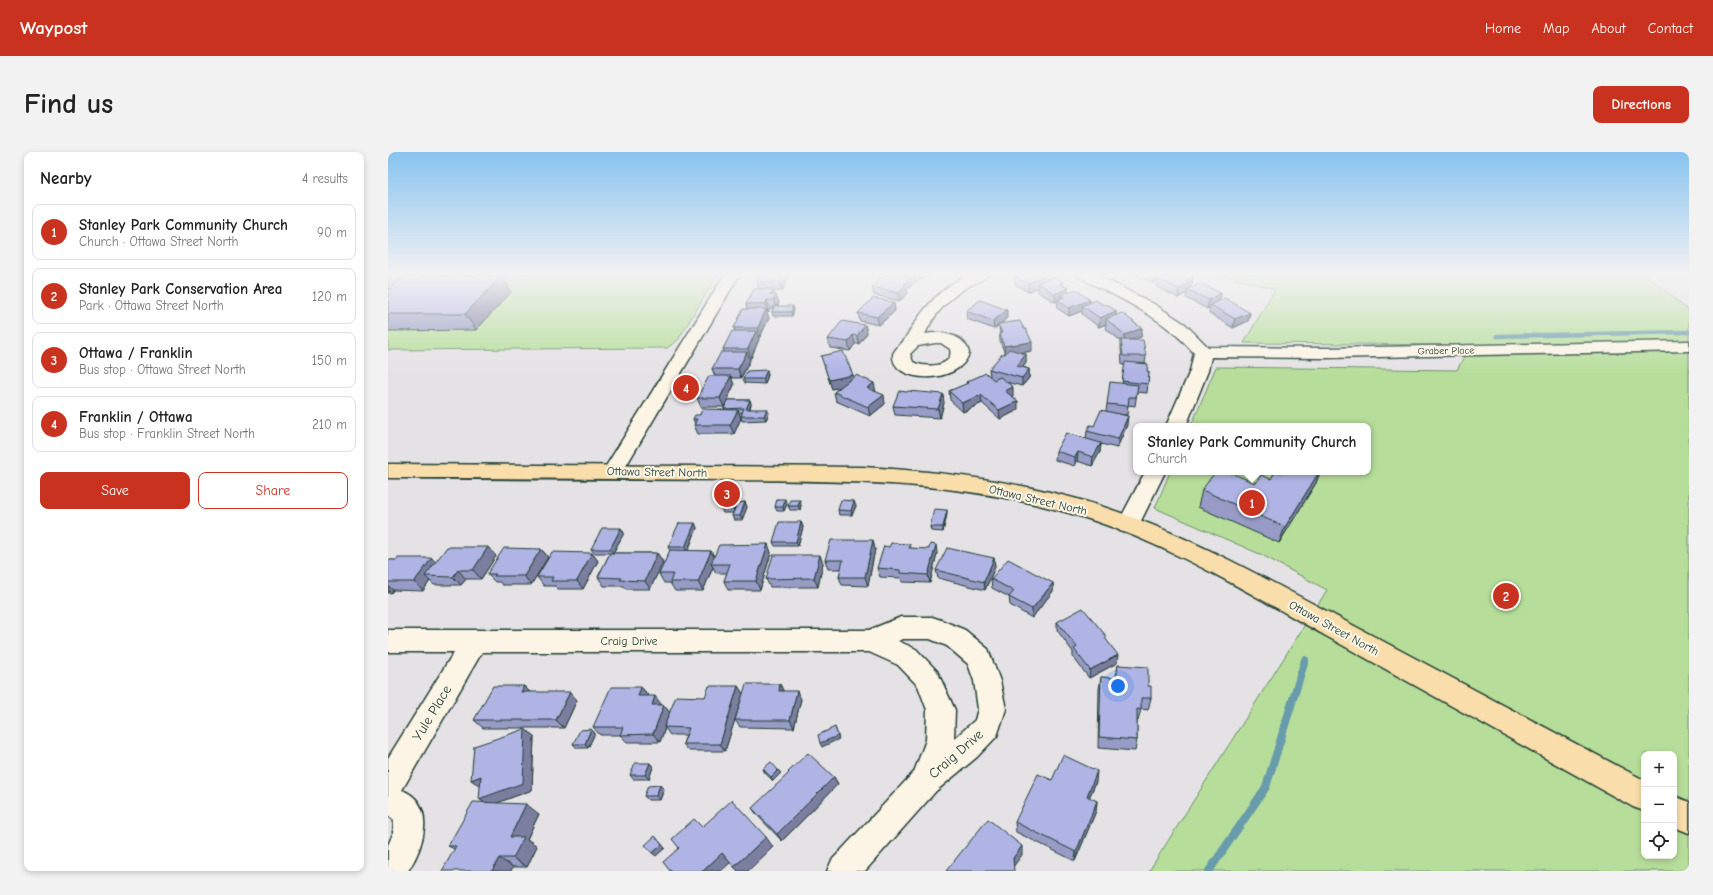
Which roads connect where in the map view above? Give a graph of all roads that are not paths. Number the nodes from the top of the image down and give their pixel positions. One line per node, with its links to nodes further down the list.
1 (712, 308): 9 (street)
2 (933, 308): 4 (street)
3 (1147, 308): 6 (street)
4 (912, 342)
5 (1689, 346): 6 (street, Graber Place)
6 (1203, 352): 7 (street)
7 (1177, 423)
8 (388, 471): 9 (main road, Ottawa Street North)
9 (614, 471): 11 (main road, Ottawa Street North)
10 (1153, 475): 11 (street)
11 (1128, 525): 17 (main road, Ottawa Street North)
12 (388, 641): 13 (street, Craig Drive)
13 (475, 641): 14 (street, Craig Drive); 16 (street, Yule Place)
14 (871, 641): 15 (street, Craig Drive); 15 (street, Craig Drive)
15 (926, 781): 22 (street, Craig Drive)
16 (388, 785)
17 (1641, 794)
18 (388, 800): 21 (street)
19 (1677, 812): 20 (main road)
20 (1689, 818)
21 (389, 871)
22 (843, 871)

